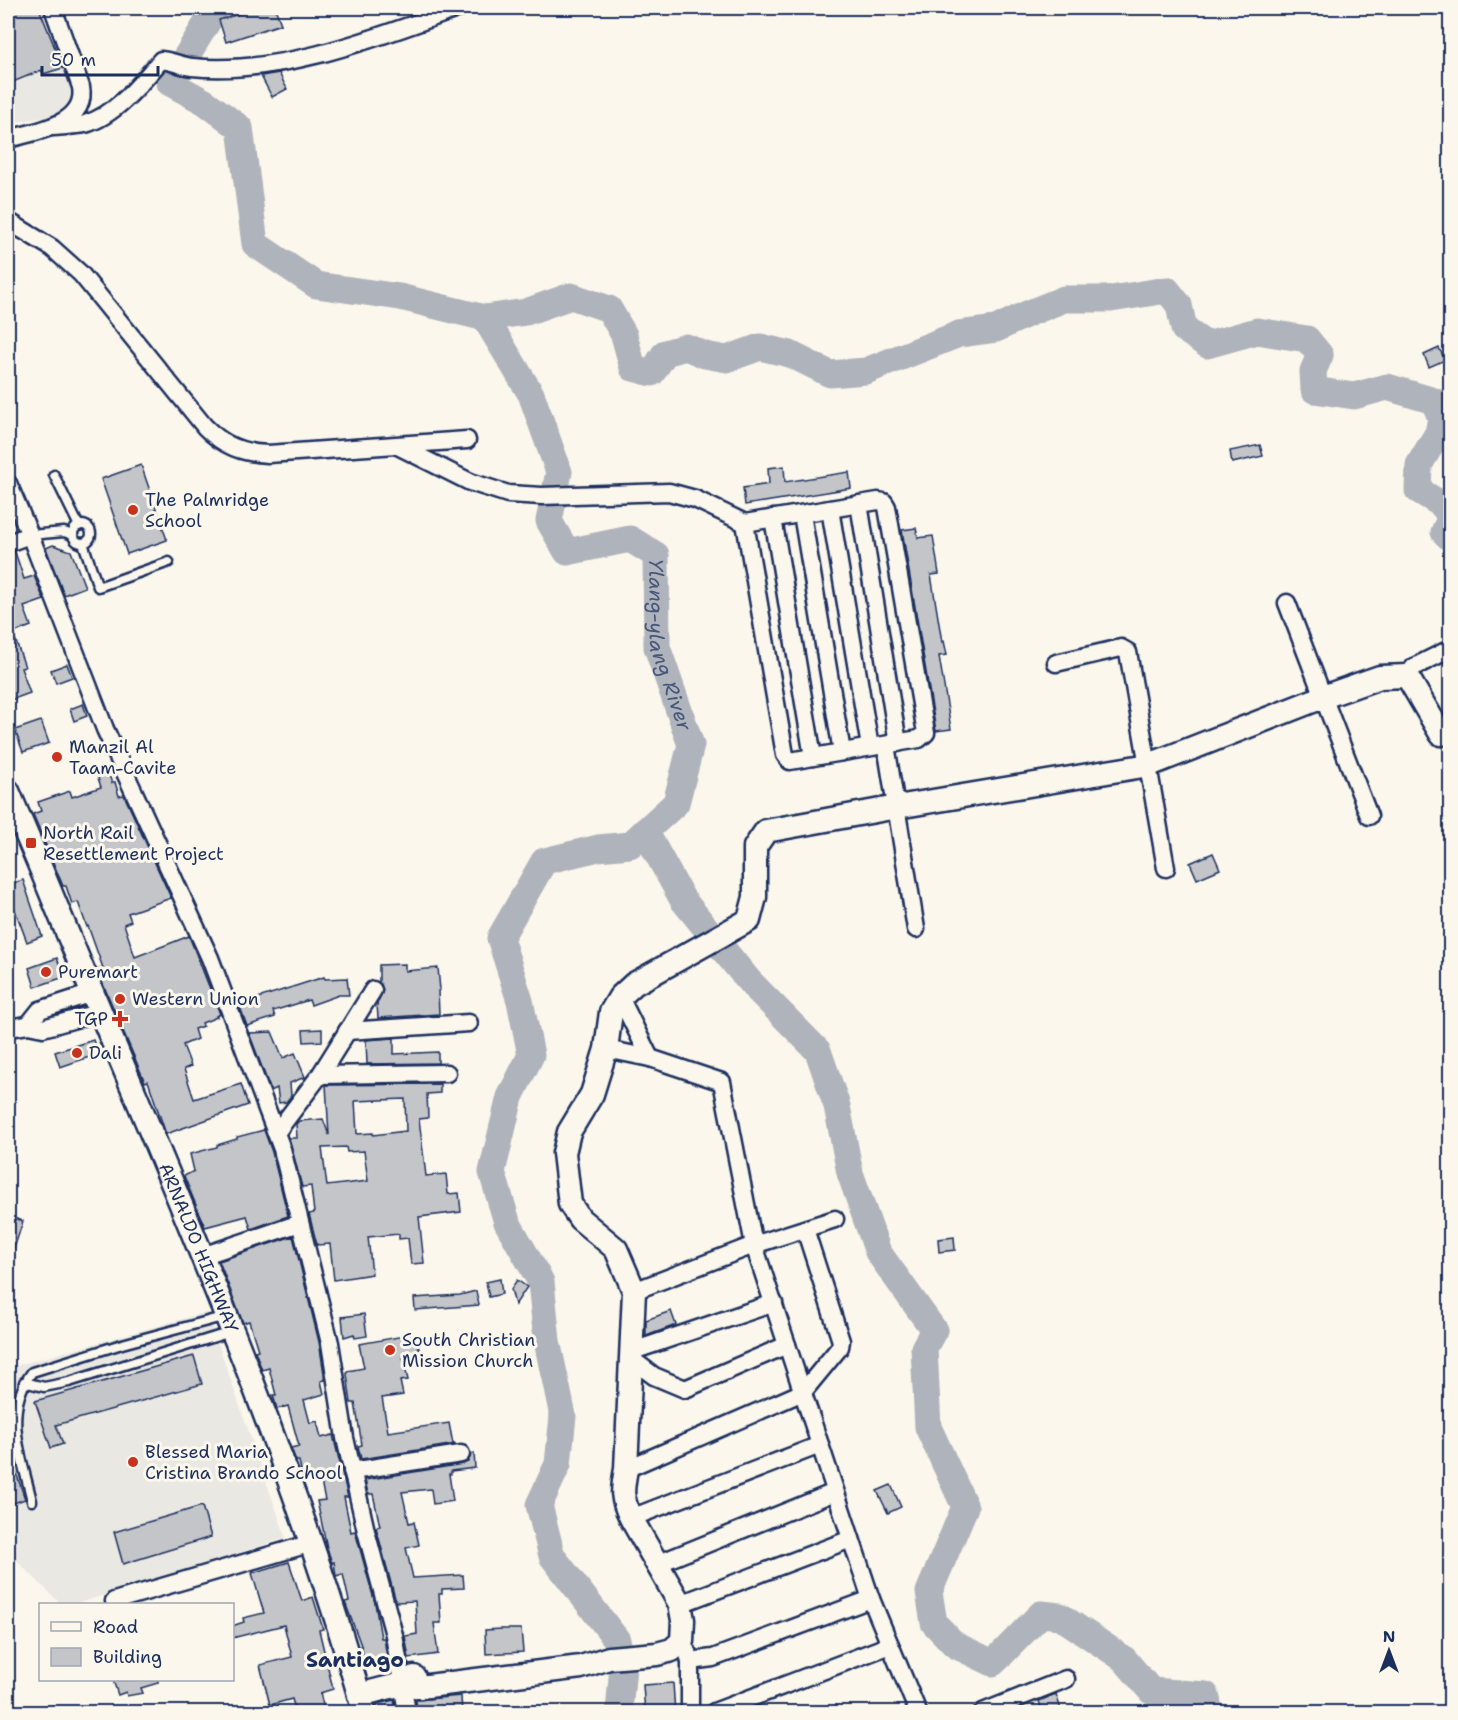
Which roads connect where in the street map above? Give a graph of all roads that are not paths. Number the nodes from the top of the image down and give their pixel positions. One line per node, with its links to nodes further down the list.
1 (52, 8): 3 (street)
2 (459, 8): 3 (street)
3 (52, 127): 4 (street)
4 (8, 139)
5 (8, 221): 7 (street)
6 (467, 440): 7 (street)
7 (397, 445): 14 (street)
8 (54, 475): 15 (lane)
9 (8, 483): 16 (street)
10 (858, 504): 11 (street); 27 (street); 27 (street)
11 (830, 509): 12 (street); 27 (street)
12 (802, 513): 13 (street); 28 (street)
13 (773, 518): 14 (street); 29 (street)
14 (745, 523): 29 (street)
15 (79, 526): 17 (lane); 19 (lane)
16 (30, 535): 17 (lane); 18 (street); 46 (street)
17 (73, 535): 19 (lane)
18 (8, 543)
19 (83, 543): 20 (lane)
20 (168, 562)
21 (1287, 603): 25 (street)
22 (1450, 649): 24 (street)
23 (1056, 663): 30 (street)
24 (1407, 676): 25 (street); 26 (street)
25 (1323, 697): 30 (street); 33 (street)
26 (1450, 731)
27 (885, 745): 28 (street); 32 (street)
28 (842, 752): 29 (street)
29 (813, 757)
30 (1149, 765): 32 (street); 34 (street)
31 (8, 791): 38 (street, ARNALDO HIGHWAY)
32 (897, 807): 35 (street); 37 (street)
33 (1369, 816)
34 (1166, 868)
35 (916, 929)
36 (373, 990): 41 (street)
37 (621, 997): 42 (street); 43 (street)
38 (97, 1003): 40 (street); 51 (street, ARNALDO HIGHWAY)
39 (469, 1023): 41 (street)
40 (8, 1028)
41 (347, 1031): 45 (street)
42 (606, 1049): 43 (street); 52 (street)
43 (650, 1058): 50 (street)
44 (447, 1073): 45 (street)
45 (320, 1075): 46 (street)
46 (276, 1133): 48 (street)
47 (835, 1219): 49 (street)
48 (300, 1223): 51 (street); 62 (street)
49 (805, 1229): 50 (street); 58 (street)
50 (754, 1245): 52 (street); 53 (street)
51 (202, 1256): 54 (street, ARNALDO HIGHWAY)
52 (634, 1292): 56 (street)
53 (774, 1304): 55 (street); 56 (street)
54 (230, 1324): 57 (lane); 57 (lane); 67 (street, ARNALDO HIGHWAY)
55 (787, 1345): 56 (street); 58 (street)
56 (630, 1355): 61 (street)
57 (24, 1382): 64 (lane)
58 (803, 1392): 59 (street); 61 (street)
59 (820, 1445): 63 (street); 65 (street)
60 (461, 1454): 62 (street)
61 (626, 1469): 65 (street)
62 (352, 1471): 75 (street)
63 (835, 1492): 66 (street); 68 (street)
64 (32, 1501)
65 (631, 1518): 68 (street)
66 (850, 1539): 69 (street); 71 (street)
67 (312, 1544): 70 (street); 76 (street, ARNALDO HIGHWAY)
68 (657, 1564): 71 (street)
69 (871, 1599): 72 (street); 73 (street)
70 (114, 1601)
71 (680, 1604): 73 (street)
72 (890, 1645): 79 (street); 80 (street)
73 (686, 1651): 75 (street); 78 (street)
74 (1066, 1679): 81 (street)
75 (402, 1684): 76 (street); 77 (street)
76 (361, 1704)
77 (407, 1713)
78 (690, 1713)
79 (714, 1713)
80 (918, 1713)
81 (983, 1713)

